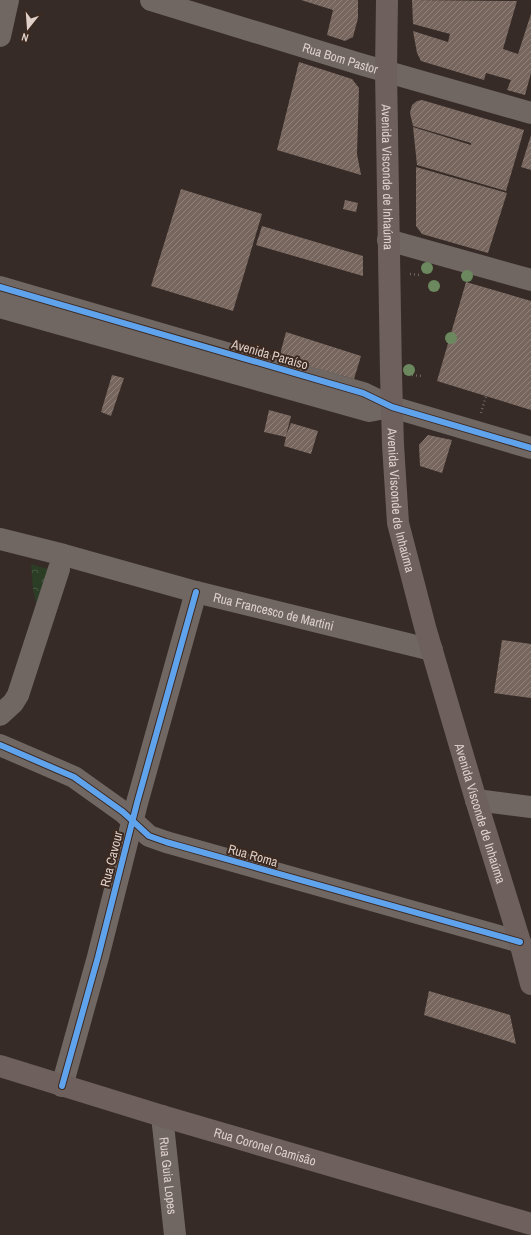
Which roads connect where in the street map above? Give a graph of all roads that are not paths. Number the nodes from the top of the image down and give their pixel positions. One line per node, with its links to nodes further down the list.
1 (8, 0): 4 (street)
2 (150, 0): 5 (street, Rua Bom Pastor)
3 (386, 0): 5 (main road, Avenida Visconde de Inhaúma)
4 (0, 36)
5 (386, 71): 6 (street, Rua Bom Pastor); 7 (main road, Avenida Visconde de Inhaúma)
6 (531, 113)
7 (388, 240): 8 (street); 11 (main road, Avenida Visconde de Inhaúma)
8 (531, 280)
9 (0, 287): 11 (street, Avenida Paraíso)
10 (0, 307): 11 (street, Avenida Paraíso)
11 (392, 407): 12 (street, Avenida Paraíso); 16 (main road, Avenida Visconde de Inhaúma)
12 (531, 448)
13 (0, 539): 15 (street, Rua Francesco de Martini)
14 (59, 569): 17 (street)
15 (196, 592): 16 (street, Rua Francesco de Martini); 21 (street, Rua Cavour)
16 (432, 650): 19 (main road, Avenida Visconde de Inhaúma)
17 (0, 715)
18 (0, 745): 21 (street, Rua Roma)
19 (476, 800): 20 (street); 22 (main road, Avenida Visconde de Inhaúma)
20 (531, 807)
21 (132, 822): 22 (street, Rua Roma); 25 (street, Rua Cavour)
22 (520, 942): 23 (main road, Avenida Visconde de Inhaúma)
23 (531, 984)
24 (0, 1066): 25 (main road, Rua Coronel Camisão)
25 (62, 1086): 26 (main road, Rua Coronel Camisão)
26 (162, 1116): 27 (main road, Rua Coronel Camisão); 28 (street, Rua Guia Lopes)
27 (531, 1224)
28 (175, 1235)

